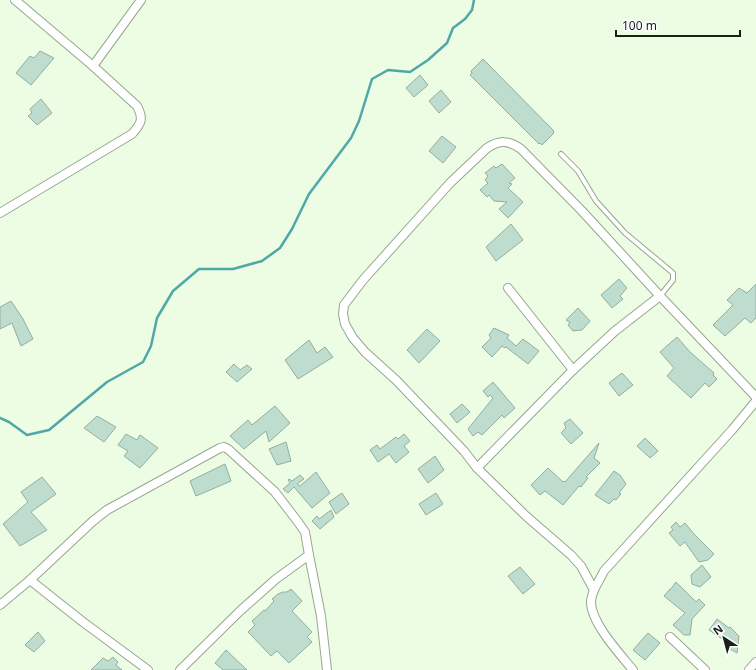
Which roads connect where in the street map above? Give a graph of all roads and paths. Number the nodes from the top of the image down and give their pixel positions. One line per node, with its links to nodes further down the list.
1 (15, 0): 3 (street)
2 (141, 0): 3 (street)
3 (93, 66): 5 (street)
4 (561, 154): 7 (lane)
5 (0, 214)
6 (508, 288): 8 (street)
7 (660, 296): 8 (street); 9 (street); 11 (street)
8 (574, 370): 11 (street)
9 (756, 397)
10 (756, 401): 14 (street)
11 (477, 468): 14 (street)
12 (309, 555): 13 (street); 19 (street); 20 (street)
13 (30, 580): 15 (street); 18 (street)
14 (594, 590): 21 (street)
15 (0, 605)
16 (670, 638): 22 (street)
17 (756, 662): 23 (street)
18 (148, 670)
19 (180, 670)
20 (327, 670)
21 (633, 670)
22 (705, 670)
23 (749, 670)

